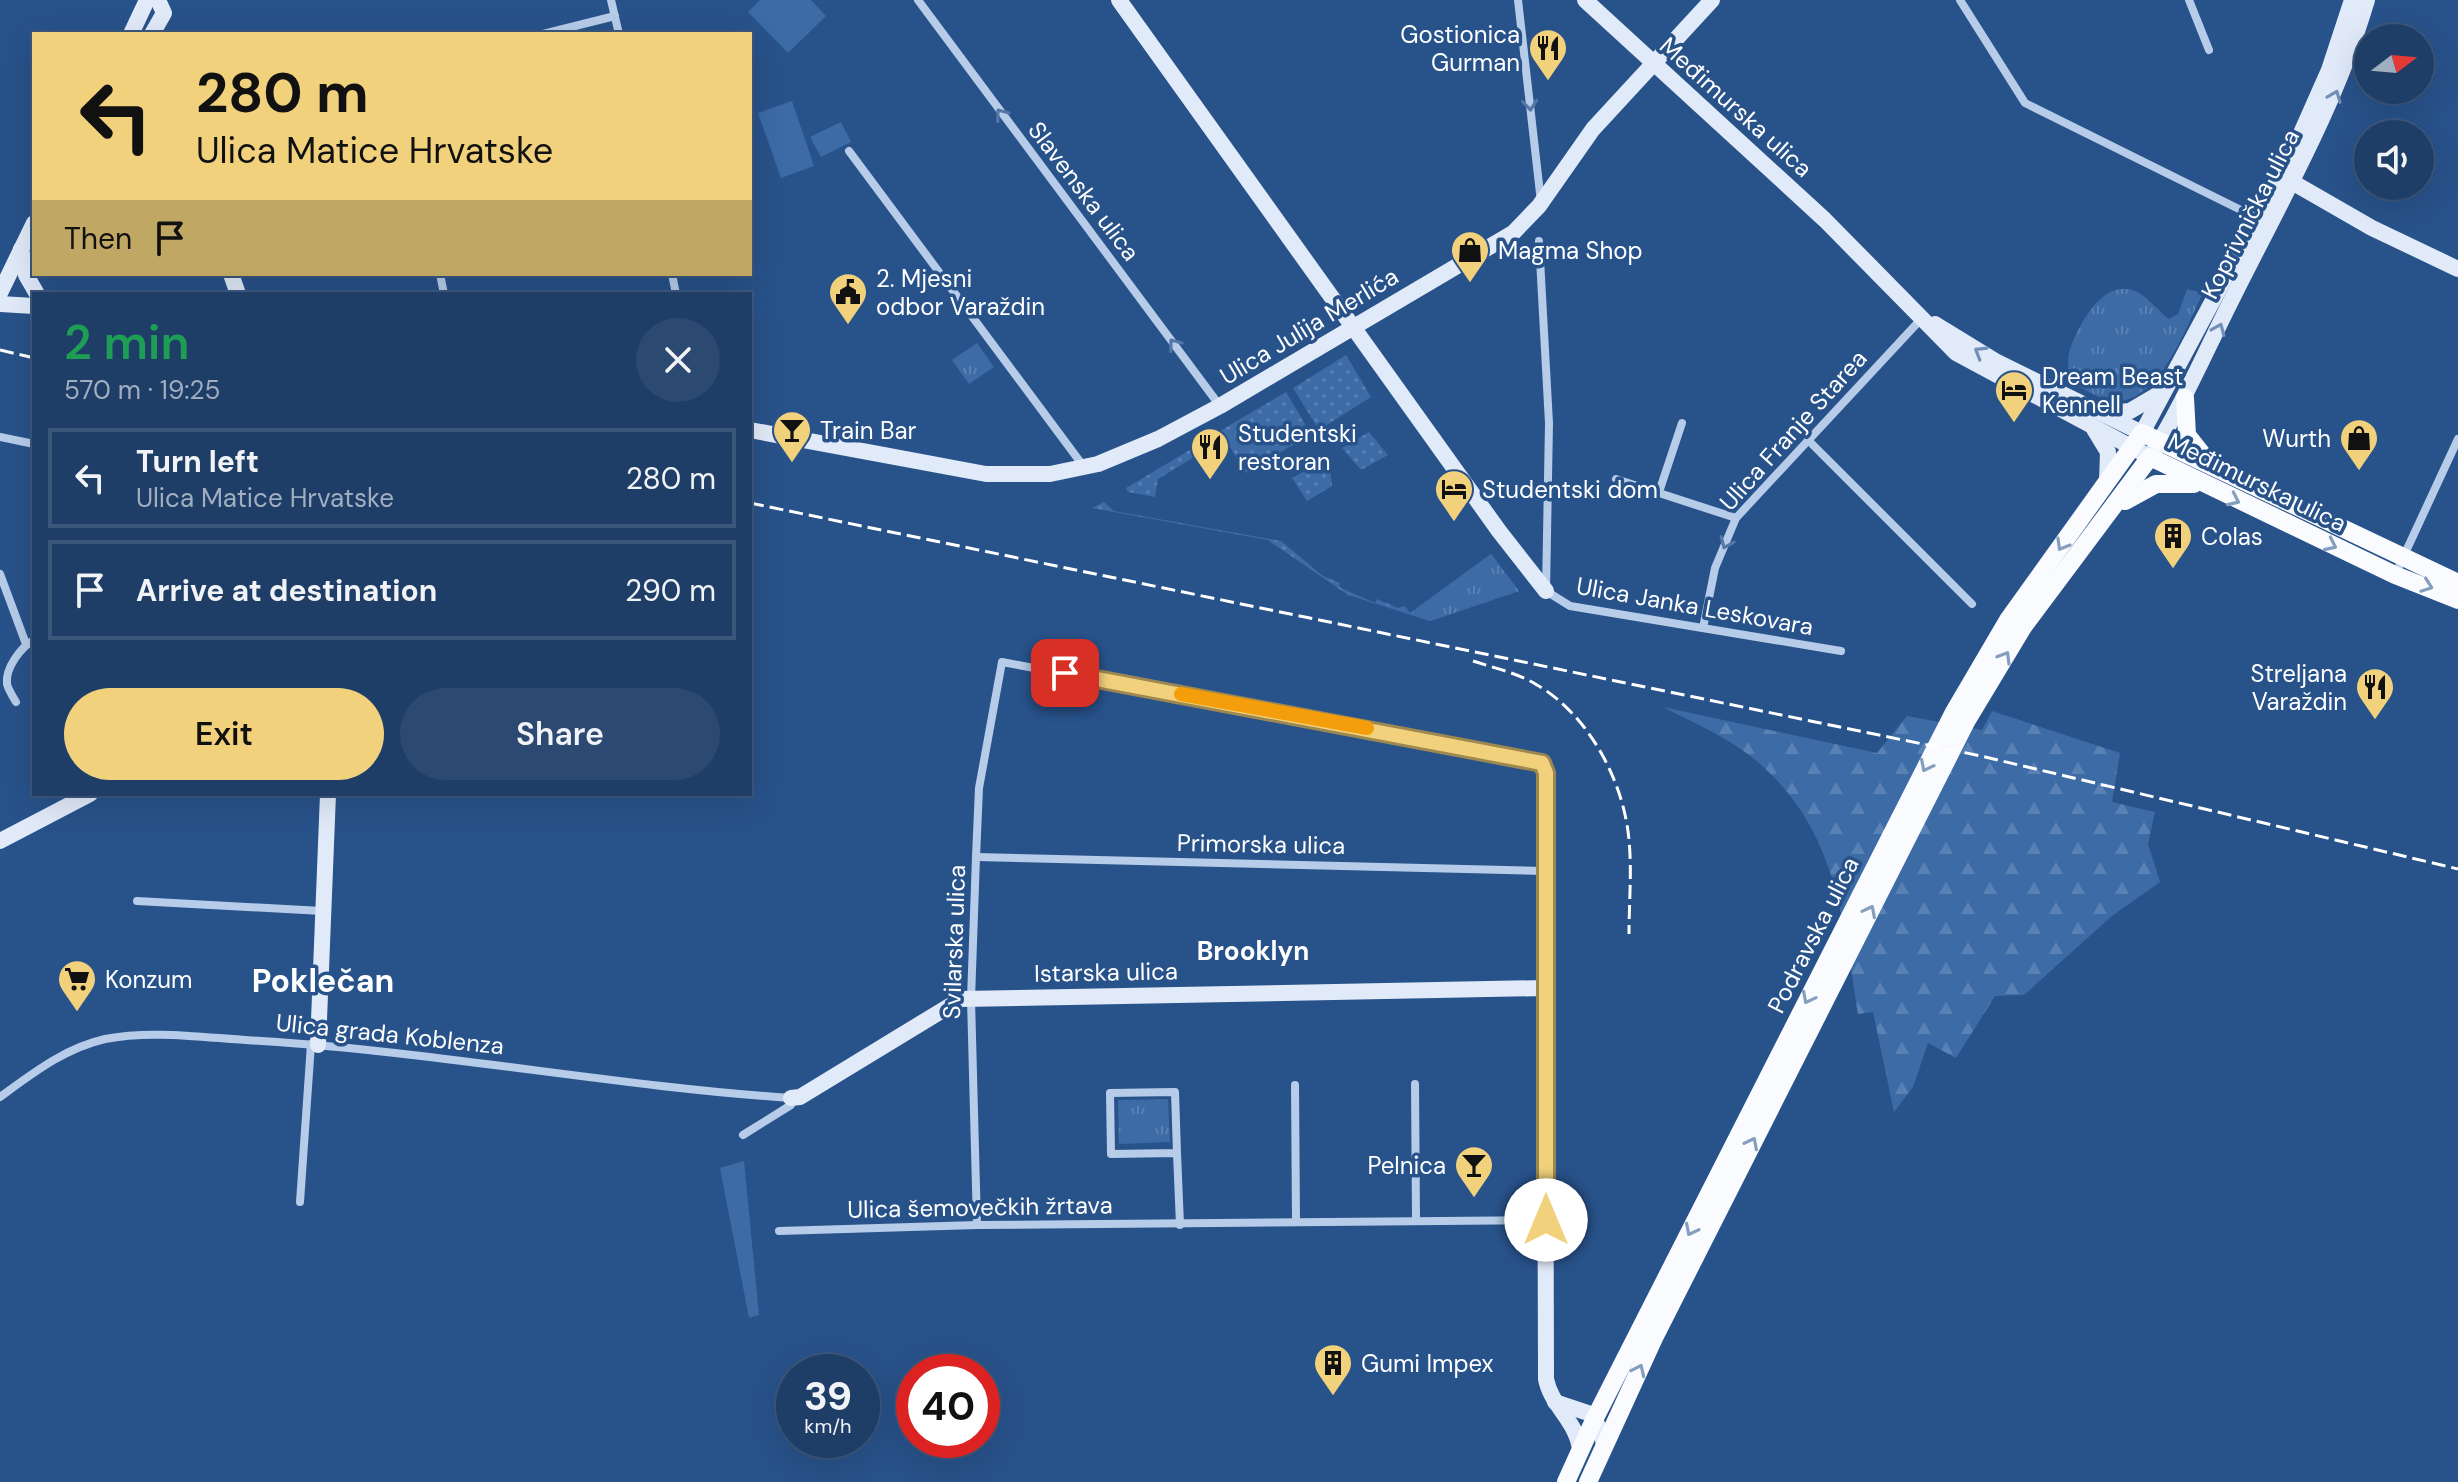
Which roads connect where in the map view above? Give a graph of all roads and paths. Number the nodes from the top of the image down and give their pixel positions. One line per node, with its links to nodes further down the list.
1 (611, 0): 12 (street)
2 (918, 0): 35 (street, Slavenska ulica, one-way to 2)
3 (1119, 0): 32 (main road)
4 (1518, 0): 21 (street, one-way to 21)
5 (1585, 0): 18 (main road, Međimurska ulica)
6 (1712, 0): 18 (main road, Ulica Julija Merlića)
7 (1960, 0): 22 (street)
8 (2189, 0): 17 (street)
9 (2352, 0): 22 (main road, Koprivnička ulica)
10 (2367, 0): 20 (main road, Koprivnička ulica, one-way to 10)
11 (158, 3): 13 (main road); 14 (main road)
12 (615, 16): 15 (street); 16 (street)
13 (133, 32)
14 (152, 32)
15 (551, 32)
16 (619, 32)
17 (2209, 50)
18 (1652, 64): 21 (main road, Ulica Julija Merlića); 31 (main road, Međimurska ulica)
19 (849, 151): 45 (street)
20 (2292, 182): 26 (main road); 34 (main road, Koprivnička ulica, one-way to 20)
21 (1541, 203): 32 (main road, Ulica Julija Merlića)
22 (2259, 219): 33 (main road, Koprivnička ulica)
23 (32, 227): 25 (main road)
24 (1539, 241): 57 (street)
25 (21, 248): 27 (main road); 28 (main road)
26 (2458, 269)
27 (36, 292)
28 (0, 293)
29 (0, 304): 30 (main road)
30 (32, 306)
31 (1923, 316): 36 (main road, Međimurska ulica); 41 (street, Ulica Franje Starea)
32 (1353, 327): 35 (main road, Ulica Julija Merlića); 57 (main road)
33 (2168, 388): 36 (main road); 42 (main road, Koprivnička ulica)
34 (2185, 398): 44 (main road, Koprivnička ulica); 46 (main road)
35 (1220, 406): 45 (main road, Ulica Julija Merlića)
36 (2095, 419): 42 (main road, Međimurska ulica); 48 (main road)
37 (1682, 423): 50 (street)
38 (752, 430): 45 (main road, Ulica Julija Merlića)
39 (0, 437): 43 (street)
40 (2458, 439): 53 (street)
41 (1808, 440): 52 (street, Ulica Franje Starea); 59 (street)
42 (2137, 440): 44 (main road, Međimurska ulica); 48 (main road, Podravska ulica)
43 (32, 444)
44 (2155, 450): 46 (main road, Međimurska ulica); 49 (main road, Međimurska ulica); 51 (main road, Podravska ulica)
45 (1085, 467)
46 (2214, 469): 53 (main road, Međimurska ulica)
47 (1616, 479): 50 (street)
48 (2107, 482): 87 (main road, Podravska ulica, one-way to 87)
49 (2201, 485): 51 (main road); 55 (main road, Međimurska ulica, one-way to 55)
50 (1659, 492): 52 (street)
51 (2115, 505): 91 (main road, Podravska ulica, one-way to 51)
52 (1736, 518): 60 (street, Ulica Franje Starea, one-way to 60)
53 (2405, 557): 55 (street); 56 (main road, Međimurska ulica)
54 (0, 574): 61 (street)
55 (2395, 575): 58 (main road, Međimurska ulica, one-way to 58)
56 (2458, 583)
57 (1546, 591): 60 (street, Ulica Janka Leskovara)
58 (2458, 600)
59 (1972, 604)
60 (1703, 628): 62 (street, Ulica Janka Leskovara)
61 (30, 642): 63 (street)
62 (1841, 651)
63 (16, 702)
64 (86, 796): 66 (main road)
65 (328, 796): 70 (main road)
66 (0, 841)
67 (976, 857): 68 (street, Primorska ulica); 68 (street, Svilarska ulica); 72 (street, Svilarska ulica)
68 (1545, 871): 71 (street)
69 (137, 901): 70 (street)
70 (322, 911): 73 (main road)
71 (1545, 988): 72 (main road, Istarska ulica); 82 (main road)
72 (971, 999): 77 (main road, Istarska ulica); 84 (street, Svilarska ulica)
73 (314, 1044): 76 (street, Ulica grada Koblenza); 77 (street, Ulica grada Koblenza); 80 (street)
74 (1415, 1084): 81 (street)
75 (1295, 1085): 83 (street)
76 (0, 1097)
77 (791, 1098): 78 (street)
78 (743, 1135)
79 (1177, 1153): 79 (street); 85 (street)
80 (300, 1202)
81 (1416, 1219): 82 (street, Ulica šemovečkih žrtava); 83 (street, Ulica šemovečkih žrtava)
82 (1546, 1220): 88 (main road)
83 (1296, 1222): 85 (street, Ulica šemovečkih žrtava)
84 (977, 1225): 85 (street, Ulica šemovečkih žrtava); 86 (street, Ulica šemovečkih žrtava)
85 (1180, 1225)
86 (779, 1231)
87 (1608, 1393): 89 (main road); 90 (main road, Podravska ulica)
88 (1555, 1402): 89 (main road); 92 (main road)
89 (1577, 1407): 90 (main road)
90 (1595, 1418): 91 (main road); 92 (main road, Podravska ulica)
91 (1604, 1446): 94 (main road, Podravska ulica)
92 (1580, 1450): 93 (main road, Podravska ulica)
93 (1566, 1482)
94 (1588, 1482)

